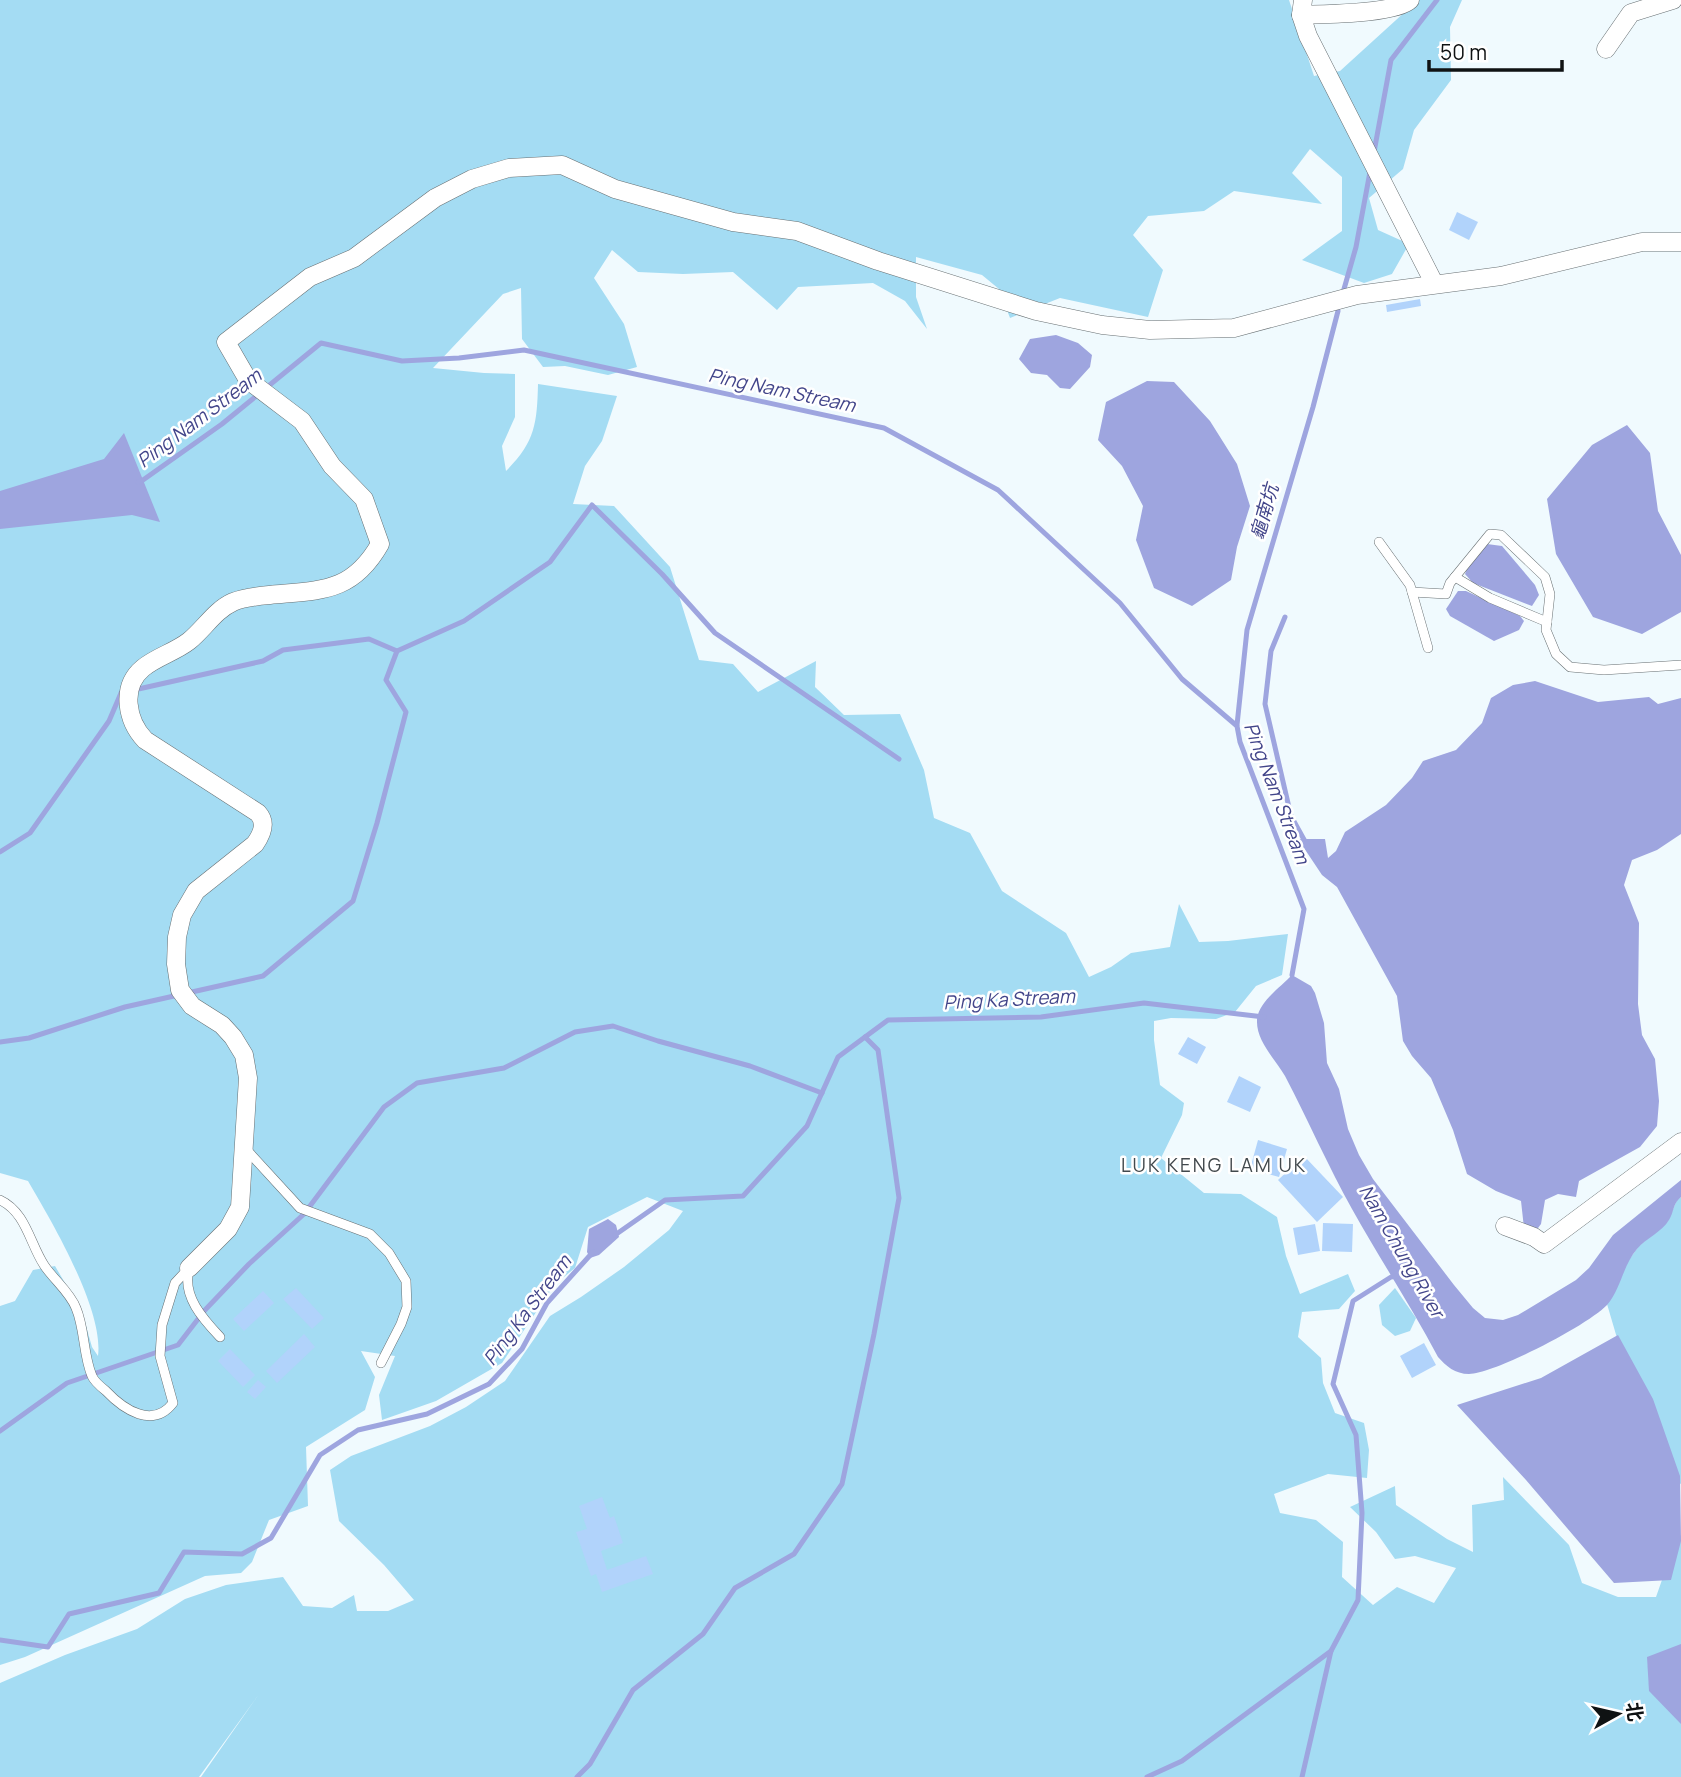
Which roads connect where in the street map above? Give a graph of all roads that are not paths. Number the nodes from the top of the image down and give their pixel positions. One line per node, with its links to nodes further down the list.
1 (1409, 0): 3 (street)
2 (1673, 0): 4 (street)
3 (1302, 8): 6 (street)
4 (1606, 49)
5 (1681, 242): 6 (street)
6 (1434, 284): 14 (street)
7 (1379, 542): 9 (lane)
8 (1455, 576): 9 (lane); 10 (lane); 10 (lane)
9 (1412, 592): 11 (lane)
10 (1546, 622): 12 (lane)
11 (1428, 648)
12 (1681, 665)
13 (1681, 1142): 16 (street)
14 (244, 1147): 17 (street); 19 (lane)
15 (0, 1200): 17 (lane)
16 (1504, 1226)
17 (189, 1269): 18 (lane)
18 (220, 1337)
19 (381, 1363)

